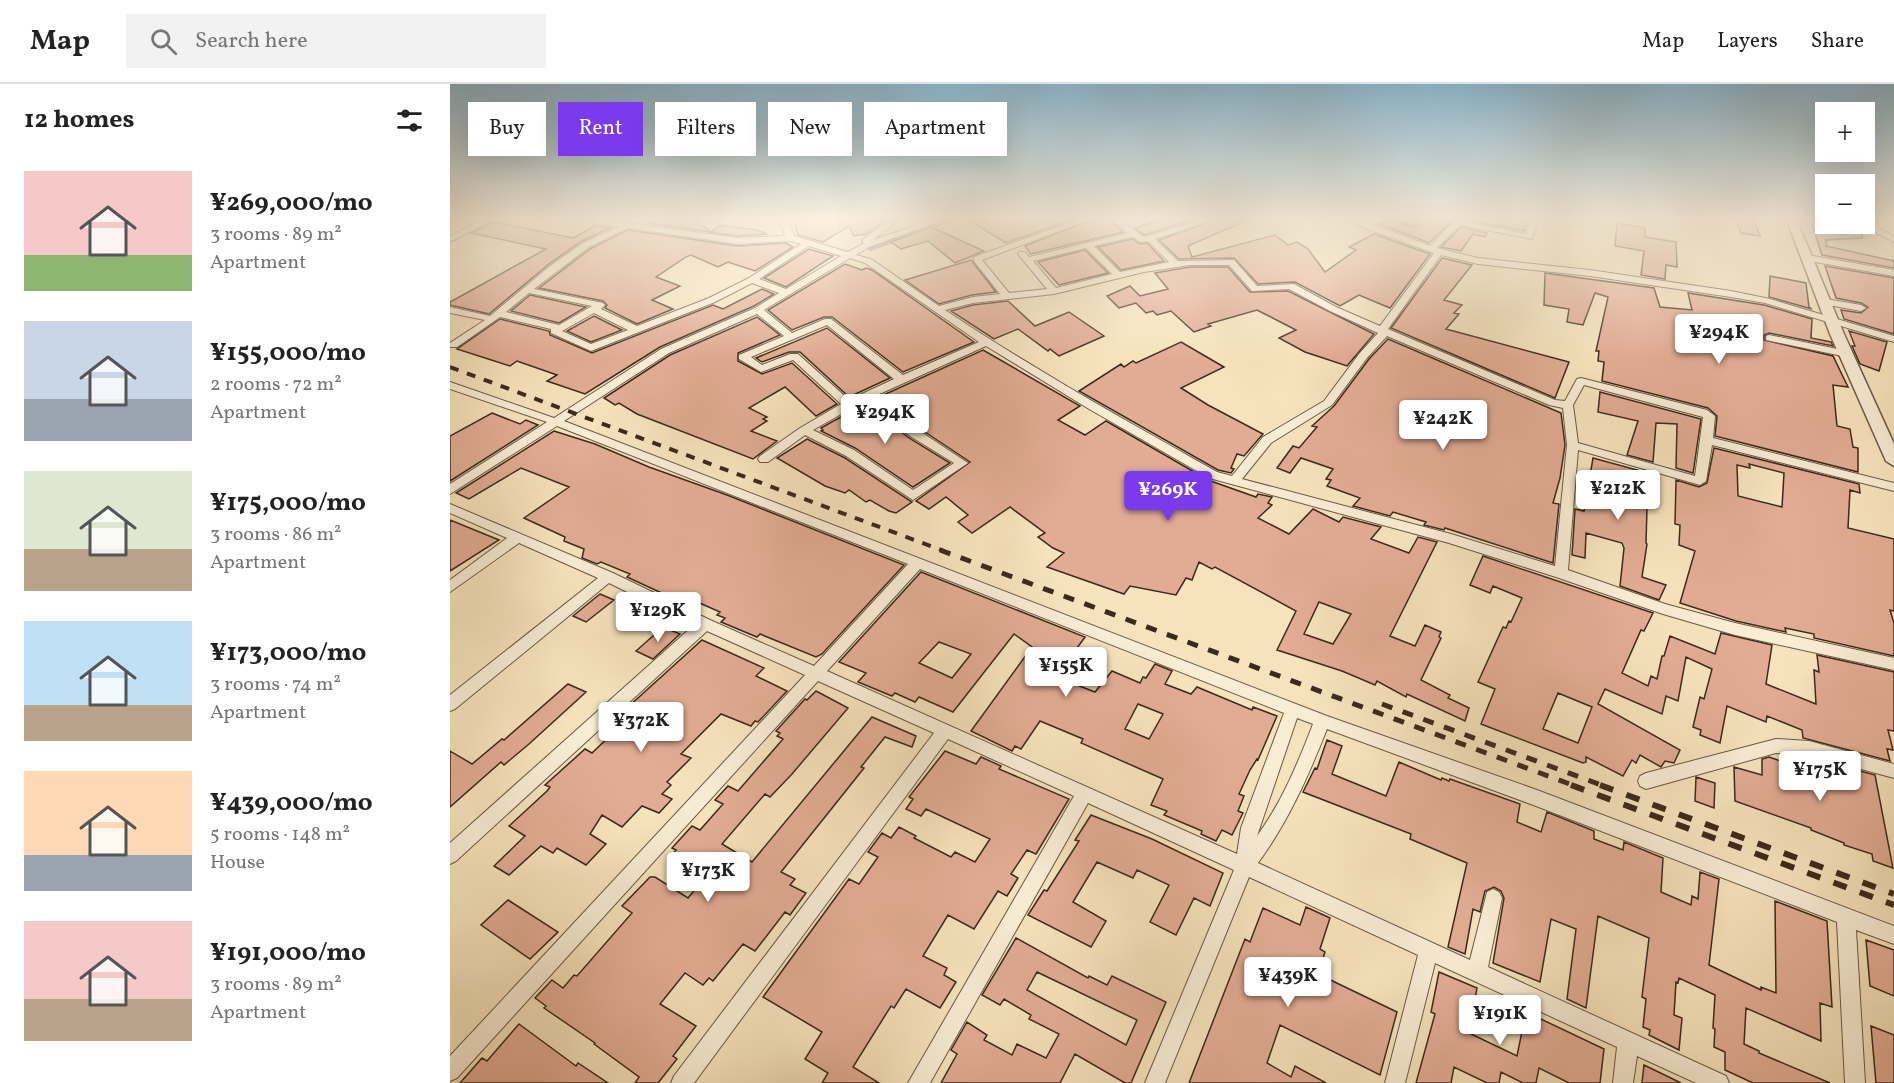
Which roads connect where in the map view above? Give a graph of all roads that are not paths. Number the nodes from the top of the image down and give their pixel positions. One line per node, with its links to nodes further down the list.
1 (558, 265): 17 (street)
2 (775, 265): 16 (street)
3 (831, 265): 19 (street)
4 (873, 265): 24 (street)
5 (981, 265): 20 (street)
6 (1030, 265): 18 (street)
7 (1108, 265): 15 (street)
8 (1173, 265): 15 (street)
9 (1233, 265): 31 (street)
10 (1426, 265): 31 (street)
11 (1512, 265): 28 (street)
12 (1811, 265): 21 (street)
13 (1846, 265): 14 (street)
14 (1894, 273)
15 (1119, 276): 18 (street)
16 (752, 280): 19 (street); 30 (street)
17 (527, 290): 23 (street); 27 (street)
18 (1054, 291): 20 (street)
19 (787, 293): 26 (street)
20 (1006, 296): 24 (street)
21 (1826, 302): 22 (street); 28 (street)
22 (1861, 308)
23 (594, 309): 29 (street); 30 (street)
24 (937, 309): 35 (street)
25 (450, 310): 27 (street)
26 (758, 310): 32 (street); 43 (street)
27 (497, 316): 29 (street); 36 (street)
28 (1832, 322): 34 (street); 37 (street)
29 (560, 327): 30 (street)
30 (636, 330)
31 (1383, 331): 42 (street); 49 (street)
32 (790, 336): 38 (street); 41 (street)
33 (1769, 338): 37 (street)
34 (1894, 339)
35 (986, 342): 38 (street); 49 (street)
36 (453, 345)
37 (1847, 354): 48 (street)
38 (902, 380): 40 (street)
39 (450, 385): 43 (street)
40 (868, 396): 41 (street); 44 (street)
41 (848, 405): 44 (street)
42 (1568, 405): 45 (street); 46 (street)
43 (556, 422): 51 (street); 54 (street)
44 (804, 430): 47 (street)
45 (1707, 440): 46 (street); 50 (street)
46 (1573, 445): 55 (street)
47 (764, 459)
48 (1894, 461)
49 (1233, 481): 55 (street)
50 (1894, 487)
51 (450, 490)
52 (450, 508): 53 (street)
53 (518, 537): 56 (street); 57 (street)
54 (917, 563): 60 (street); 62 (street)
55 (1561, 573): 59 (street)
56 (608, 577): 58 (street); 61 (street)
57 (450, 587)
58 (705, 624): 60 (street); 68 (street)
59 (1894, 664)
60 (815, 674): 64 (street); 76 (street)
61 (450, 704)
62 (1293, 710): 63 (street); 69 (street)
63 (1322, 721): 69 (street); 71 (street)
64 (944, 732): 67 (street); 77 (street)
65 (1894, 771): 66 (street)
66 (1646, 781)
67 (1085, 793): 69 (street); 78 (street)
68 (450, 855)
69 (1244, 868): 73 (street); 79 (street)
70 (1493, 898): 74 (street)
71 (1846, 917): 72 (street); 83 (street)
72 (1894, 935)
73 (1428, 951): 74 (street); 80 (street)
74 (1477, 973): 75 (street)
75 (1628, 1042): 81 (street); 82 (street)
76 (450, 1071)
77 (681, 1083)
78 (918, 1083)
79 (1155, 1083)
80 (1395, 1083)
81 (1623, 1083)
82 (1719, 1083)
83 (1856, 1083)

